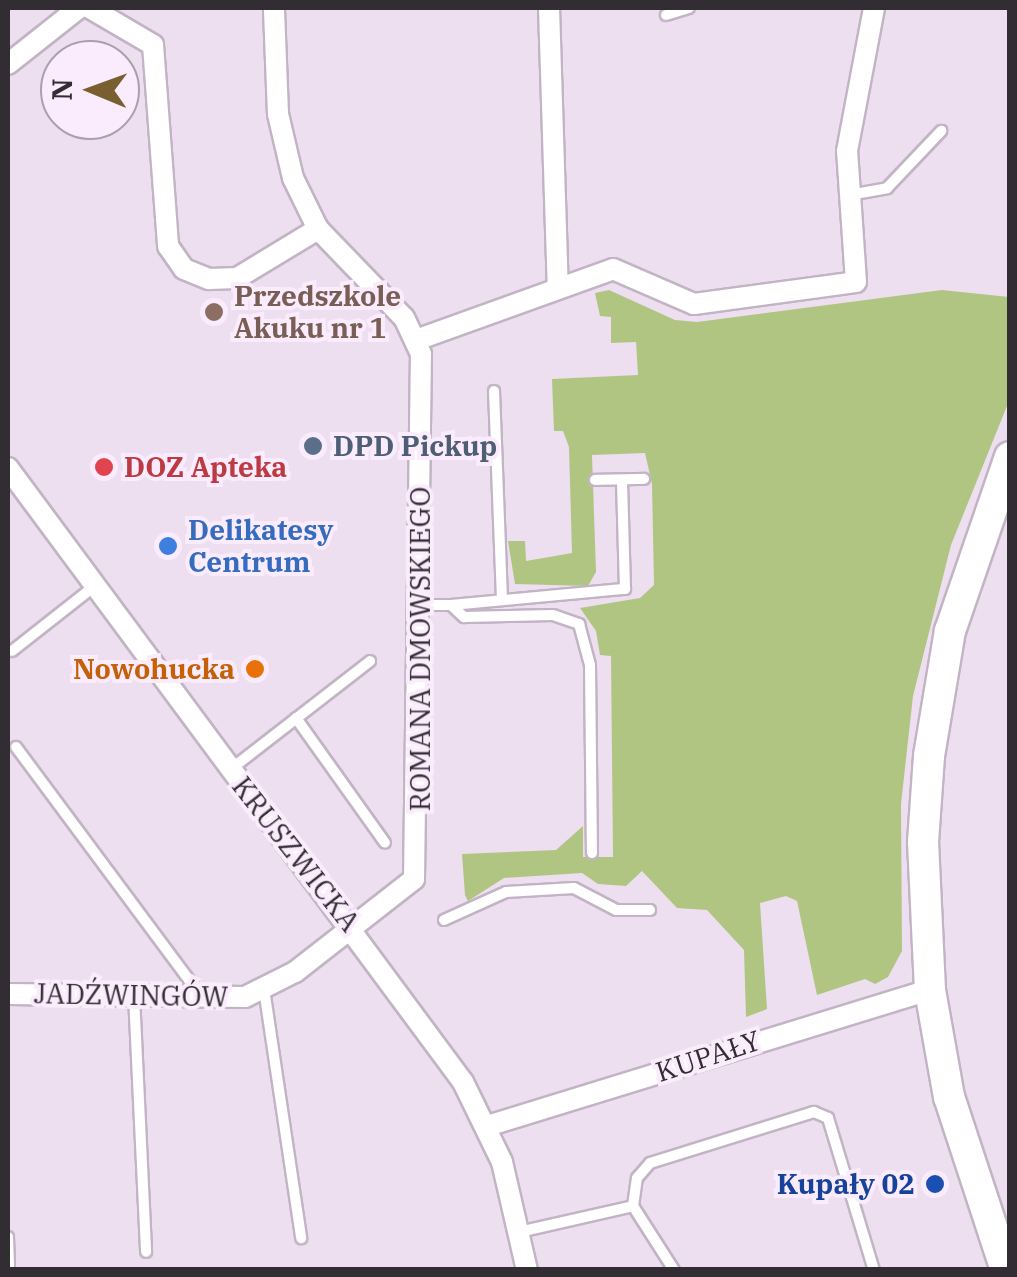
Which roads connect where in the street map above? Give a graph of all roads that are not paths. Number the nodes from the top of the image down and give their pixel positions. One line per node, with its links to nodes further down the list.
1 (79, 8): 8 (street)
2 (90, 8): 11 (street)
3 (274, 8): 11 (street)
4 (550, 8): 12 (street)
5 (689, 8): 7 (lane)
6 (874, 8): 10 (street)
7 (666, 16)
8 (8, 64)
9 (941, 131): 10 (lane)
10 (848, 195): 12 (street)
11 (318, 229): 13 (street)
12 (558, 287): 13 (street)
13 (418, 340): 22 (street, ROMANA DMOWSKIEGO)
14 (494, 391): 21 (lane)
15 (1010, 457): 35 (main road)
16 (8, 468): 20 (street, KRUSZWICKA)
17 (644, 479): 19 (lane)
18 (595, 480): 19 (lane)
19 (622, 480): 21 (lane)
20 (96, 585): 24 (lane); 28 (street, KRUSZWICKA)
21 (502, 600): 23 (lane)
22 (419, 605): 23 (lane); 33 (street, ROMANA DMOWSKIEGO)
23 (450, 605): 30 (lane)
24 (12, 650)
25 (370, 662): 26 (lane)
26 (296, 718): 28 (lane); 29 (lane)
27 (16, 747): 38 (lane)
28 (231, 770): 33 (street, KRUSZWICKA)
29 (384, 843)
30 (592, 853)
31 (650, 910): 32 (lane)
32 (444, 920)
33 (353, 928): 34 (street, JADŹWINGÓW); 39 (street, KRUSZWICKA)
34 (264, 989): 38 (street, JADŹWINGÓW); 43 (lane)
35 (930, 990): 39 (street, KUPAŁY); 49 (main road)
36 (8, 994): 37 (street, JADŹWINGÓW)
37 (134, 995): 38 (street, JADŹWINGÓW); 44 (lane)
38 (200, 996)
39 (487, 1126): 41 (street, KRUSZWICKA)
40 (633, 1206): 41 (lane); 47 (lane); 48 (lane)
41 (519, 1232): 46 (street, KRUSZWICKA)
42 (8, 1236): 45 (lane)
43 (301, 1238)
44 (146, 1252)
45 (9, 1270)
46 (528, 1270)
47 (674, 1270)
48 (874, 1270)
49 (1006, 1270)

